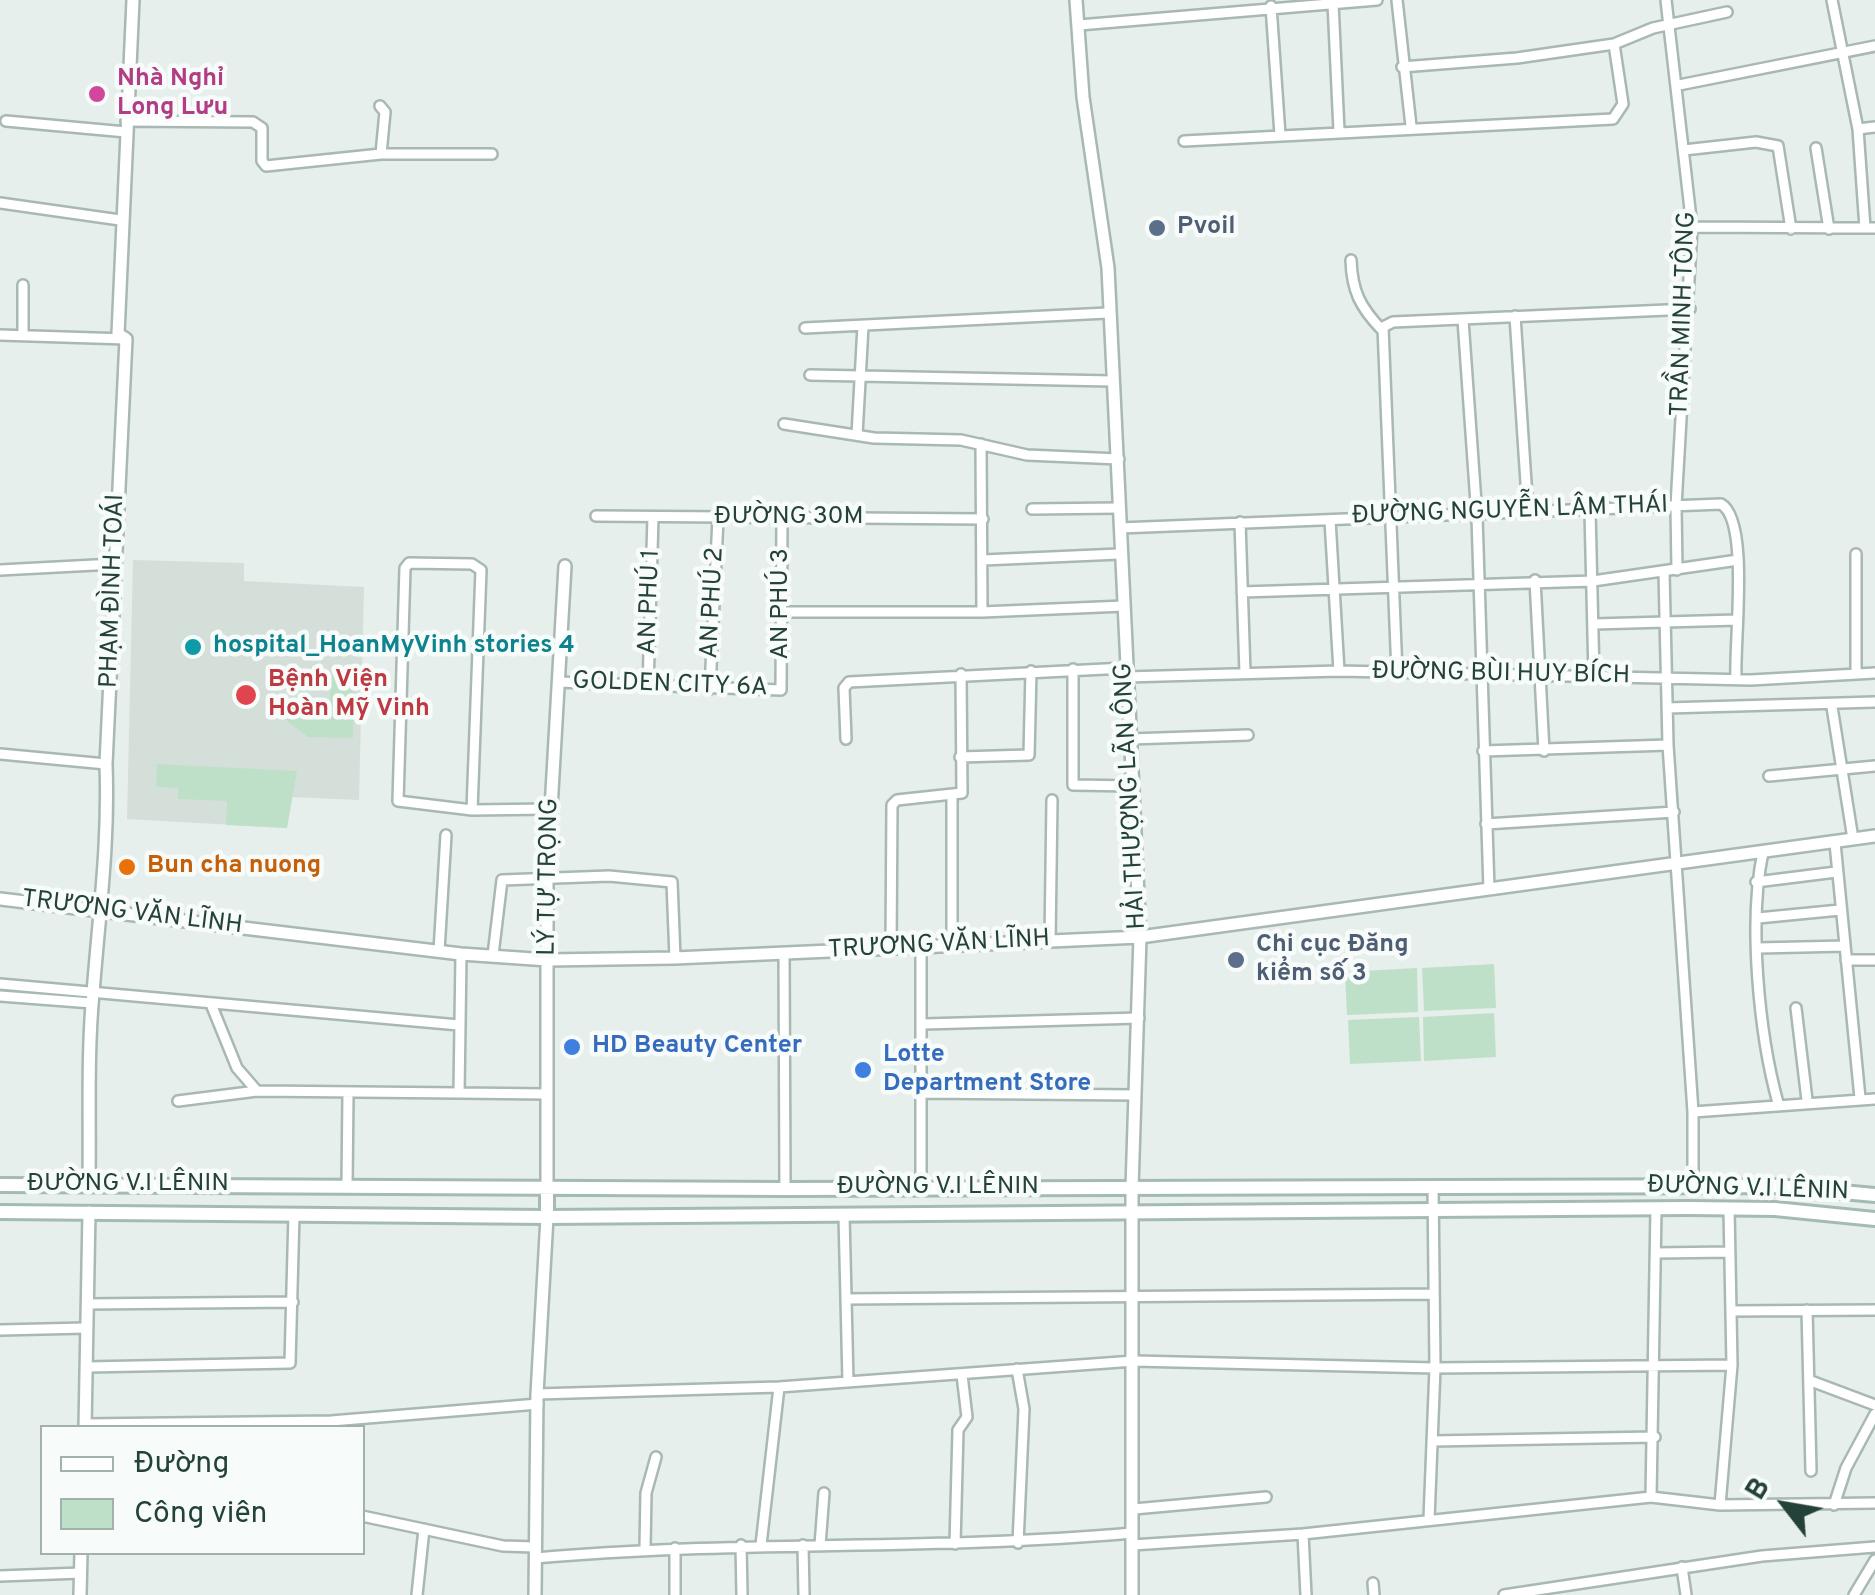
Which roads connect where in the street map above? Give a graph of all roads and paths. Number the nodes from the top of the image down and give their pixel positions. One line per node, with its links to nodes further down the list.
1 (133, 0): 19 (street, PHẠM ĐÌNH TOÁI)
2 (1076, 0): 10 (street, HẢI THƯỢNG LÃN ÔNG)
3 (1378, 0): 7 (street)
4 (1397, 0): 15 (street)
5 (1666, 0): 11 (street, TRẦN MINH TÔNG)
6 (1832, 0): 14 (street)
7 (1334, 3): 8 (street); 23 (street)
8 (1271, 6): 10 (street); 24 (street)
9 (1727, 12): 11 (street)
10 (1078, 24): 39 (street, HẢI THƯỢNG LÃN ÔNG)
11 (1671, 25): 12 (street); 16 (street, TRẦN MINH TÔNG)
12 (1614, 44): 15 (street); 20 (street)
13 (1875, 46): 14 (street)
14 (1844, 52): 16 (street); 22 (street)
15 (1402, 67): 20 (street)
16 (1679, 86): 27 (street, TRẦN MINH TÔNG)
17 (380, 106): 28 (street)
18 (6, 121): 19 (street)
19 (126, 126): 28 (street); 31 (street, PHẠM ĐÌNH TOÁI)
20 (1411, 126): 23 (street)
21 (1875, 127): 22 (street)
22 (1858, 129): 33 (street)
23 (1339, 131): 24 (street)
24 (1280, 135): 25 (street)
25 (1184, 140)
26 (1816, 148): 34 (street)
27 (1684, 150): 32 (street, TRẦN MINH TÔNG); 35 (street)
28 (382, 154): 29 (street)
29 (492, 154)
30 (0, 203): 31 (street)
31 (120, 220): 47 (street, PHẠM ĐÌNH TOÁI)
32 (1692, 228): 35 (street); 38 (street, TRẦN MINH TÔNG)
33 (1870, 228): 34 (street)
34 (1830, 229): 35 (street)
35 (1792, 230)
36 (1350, 260): 44 (street)
37 (22, 285): 46 (street)
38 (1690, 309): 40 (street); 55 (street, TRẦN MINH TÔNG)
39 (1107, 313): 42 (street); 50 (street, HẢI THƯỢNG LÃN ÔNG)
40 (1515, 316): 41 (street); 59 (street)
41 (1463, 320): 44 (street); 63 (street)
42 (863, 326): 43 (street); 49 (street)
43 (804, 328)
44 (1382, 330): 62 (street)
45 (0, 335): 46 (street)
46 (23, 336): 47 (street)
47 (126, 339): 74 (street, PHẠM ĐÌNH TOÁI)
48 (810, 376): 49 (street)
49 (860, 378): 50 (street); 52 (street)
50 (1112, 380): 54 (street, HẢI THƯỢNG LÃN ÔNG)
51 (784, 424): 52 (street)
52 (857, 435): 53 (street)
53 (982, 444): 54 (street); 66 (street)
54 (1119, 459): 56 (street, HẢI THƯỢNG LÃN ÔNG)
55 (1676, 506): 58 (street, ĐƯỜNG NGUYỄN LÂM THÁI); 73 (street, ĐƯỜNG NGUYỄN LÂM THÁI); 77 (street, TRẦN MINH TÔNG)
56 (1118, 508): 57 (street); 69 (street, HẢI THƯỢNG LÃN ÔNG)
57 (1032, 509)
58 (1590, 510): 59 (street, ĐƯỜNG NGUYỄN LÂM THÁI); 80 (street)
59 (1528, 513): 63 (street, ĐƯỜNG NGUYỄN LÂM THÁI)
60 (596, 516): 61 (street, ĐƯỜNG 30M)
61 (653, 517): 64 (street, ĐƯỜNG 30M); 106 (street, AN PHÚ 1)
62 (1390, 517): 63 (street, ĐƯỜNG NGUYỄN LÂM THÁI); 67 (street, ĐƯỜNG NGUYỄN LÂM THÁI); 82 (street)
63 (1477, 517): 81 (street)
64 (718, 518): 65 (street, ĐƯỜNG 30M); 107 (street, AN PHÚ 2)
65 (782, 518): 66 (street, ĐƯỜNG 30M); 86 (street, AN PHÚ 3)
66 (982, 519): 72 (street)
67 (1330, 520): 68 (street, ĐƯỜNG NGUYỄN LÂM THÁI); 83 (street)
68 (1240, 522): 69 (street, ĐƯỜNG NGUYỄN LÂM THÁI); 84 (street)
69 (1120, 528): 70 (street, HẢI THƯỢNG LÃN ÔNG)
70 (1119, 554): 72 (street); 85 (street, HẢI THƯỢNG LÃN ÔNG)
71 (1856, 554): 99 (street)
72 (984, 560): 87 (street)
73 (1738, 560): 77 (street); 88 (street, ĐƯỜNG NGUYỄN LÂM THÁI)
74 (114, 564): 76 (street); 120 (street, PHẠM ĐÌNH TOÁI)
75 (565, 566): 105 (street, LÝ TỰ TRỌNG)
76 (0, 570)
77 (1677, 570): 78 (street)
78 (1664, 572): 80 (street); 90 (street)
79 (1535, 580): 80 (street); 81 (street); 100 (street)
80 (1593, 581): 89 (street)
81 (1478, 582): 82 (street); 101 (street)
82 (1394, 586): 83 (street); 96 (street)
83 (1336, 589): 84 (street); 93 (street)
84 (1242, 592): 95 (street)
85 (1124, 606): 87 (street); 94 (street, HẢI THƯỢNG LÃN ÔNG)
86 (782, 612): 87 (street); 108 (street, AN PHÚ 3)
87 (982, 612)
88 (1737, 620): 90 (street); 103 (street, ĐƯỜNG NGUYỄN LÂM THÁI)
89 (1594, 624): 90 (street); 102 (street)
90 (1666, 624): 104 (street)
91 (1072, 670): 92 (street, ĐƯỜNG BÙI HUY BÍCH); 94 (street, ĐƯỜNG BÙI HUY BÍCH); 124 (street)
92 (1031, 671): 98 (street, ĐƯỜNG BÙI HUY BÍCH); 119 (street)
93 (1339, 671): 95 (street, ĐƯỜNG BÙI HUY BÍCH); 96 (street, ĐƯỜNG BÙI HUY BÍCH)
94 (1126, 673): 95 (street, ĐƯỜNG BÙI HUY BÍCH); 114 (street, HẢI THƯỢNG LÃN ÔNG)
95 (1245, 673)
96 (1397, 673): 101 (street, ĐƯỜNG BÙI HUY BÍCH)
97 (1875, 673): 99 (street, ĐƯỜNG BÙI HUY BÍCH)
98 (961, 674): 113 (street, ĐƯỜNG BÙI HUY BÍCH); 119 (street)
99 (1856, 674): 103 (street, ĐƯỜNG BÙI HUY BÍCH)
100 (1538, 675): 101 (street, ĐƯỜNG BÙI HUY BÍCH); 102 (street, ĐƯỜNG BÙI HUY BÍCH); 117 (street)
101 (1481, 676): 116 (street)
102 (1594, 676): 104 (street, ĐƯỜNG BÙI HUY BÍCH)
103 (1736, 677): 104 (street, ĐƯỜNG BÙI HUY BÍCH)
104 (1666, 679): 111 (street)
105 (558, 682): 106 (street, GOLDEN CITY 6A); 128 (street, LÝ TỰ TRỌNG)
106 (648, 687): 107 (street, GOLDEN CITY 6A)
107 (710, 688): 108 (street, GOLDEN CITY 6A)
108 (782, 690)
109 (1875, 702): 110 (street)
110 (1832, 706): 111 (street); 122 (street)
111 (1667, 708): 115 (street)
112 (1248, 735): 114 (street)
113 (846, 739)
114 (1130, 739): 124 (street, HẢI THƯỢNG LÃN ÔNG)
115 (1668, 745): 117 (street); 129 (street)
116 (1483, 751): 117 (street); 130 (street)
117 (1544, 751)
118 (0, 754): 120 (street)
119 (960, 758): 125 (street)
120 (106, 764): 142 (street, PHẠM ĐÌNH TOÁI)
121 (1875, 766): 122 (street)
122 (1838, 768): 123 (street); 133 (street)
123 (1768, 776)
124 (1134, 786): 145 (street, HẢI THƯỢNG LÃN ÔNG)
125 (952, 796): 147 (street); 150 (street)
126 (1052, 800): 146 (street)
127 (472, 810): 127 (street); 128 (street)
128 (550, 810): 138 (street, LÝ TỰ TRỌNG)
129 (1674, 812): 130 (street); 136 (street)
130 (1486, 824): 140 (street)
131 (446, 835): 152 (street)
132 (1875, 836): 133 (street, TRƯƠNG VĂN LĨNH)
133 (1853, 839): 134 (street, TRƯƠNG VĂN LĨNH)
134 (1835, 842): 135 (street, TRƯƠNG VĂN LĨNH); 137 (street)
135 (1763, 852): 136 (street, TRƯƠNG VĂN LĨNH); 139 (street)
136 (1676, 864): 140 (street, TRƯƠNG VĂN LĨNH); 178 (street)
137 (1836, 872): 139 (street); 143 (street)
138 (547, 878): 155 (street); 156 (street); 157 (street, LÝ TỰ TRỌNG)
139 (1756, 882): 144 (street)
140 (1489, 889): 145 (street, TRƯƠNG VĂN LĨNH)
141 (0, 898): 142 (street, TRƯƠNG VĂN LĨNH)
142 (104, 909): 152 (street, TRƯƠNG VĂN LĨNH); 161 (street, PHẠM ĐÌNH TOÁI)
143 (1840, 910): 144 (street); 149 (street)
144 (1758, 918): 151 (street)
145 (1140, 937): 146 (street, TRƯƠNG VĂN LĨNH); 164 (street, HẢI THƯỢNG LÃN ÔNG)
146 (1050, 940): 147 (street, TRƯƠNG VĂN LĨNH)
147 (952, 944): 148 (street, TRƯƠNG VĂN LĨNH)
148 (921, 945): 150 (street, TRƯƠNG VĂN LĨNH); 165 (street)
149 (1845, 946): 151 (street); 158 (street)
150 (891, 947): 153 (street, TRƯƠNG VĂN LĨNH)
151 (1758, 948): 177 (street)
152 (439, 951): 154 (street, TRƯƠNG VĂN LĨNH)
153 (784, 953): 156 (street, TRƯƠNG VĂN LĨNH); 188 (street)
154 (461, 954): 155 (street, TRƯƠNG VĂN LĨNH); 166 (street)
155 (492, 955): 157 (street, TRƯƠNG VĂN LĨNH)
156 (675, 958): 157 (street, TRƯƠNG VĂN LĨNH)
157 (548, 960): 171 (street, LÝ TỰ TRỌNG)
158 (1846, 960): 159 (street); 173 (street)
159 (1875, 960)
160 (0, 990): 161 (street)
161 (92, 999): 162 (street); 179 (street, PHẠM ĐÌNH TOÁI)
162 (211, 1004): 166 (street); 167 (street)
163 (1796, 1008): 175 (street)
164 (1139, 1018): 165 (street); 172 (street, HẢI THƯỢNG LÃN ÔNG)
165 (924, 1024): 169 (street)
166 (458, 1025): 168 (street)
167 (257, 1091): 170 (street); 176 (street)
168 (459, 1093): 170 (street); 171 (street)
169 (924, 1093): 172 (street); 185 (street)
170 (348, 1094): 181 (street)
171 (548, 1094): 184 (street, LÝ TỰ TRỌNG)
172 (1134, 1095): 186 (street, HẢI THƯỢNG LÃN ÔNG)
173 (1860, 1098): 174 (street); 175 (street)
174 (1875, 1099)
175 (1806, 1100): 177 (street)
176 (178, 1101)
177 (1778, 1102): 178 (street)
178 (1693, 1112): 183 (street)
179 (89, 1184): 180 (main road, ĐƯỜNG V.I LÊNIN); 181 (main road, ĐƯỜNG V.I LÊNIN); 195 (main road)
180 (0, 1185)
181 (347, 1185): 184 (main road, ĐƯỜNG V.I LÊNIN)
182 (1580, 1186): 183 (main road, ĐƯỜNG V.I LÊNIN); 187 (main road, ĐƯỜNG V.I LÊNIN); 192 (main road)
183 (1692, 1186): 189 (main road, ĐƯỜNG V.I LÊNIN)
184 (547, 1188): 188 (main road, ĐƯỜNG V.I LÊNIN); 199 (main road)
185 (921, 1188): 186 (main road, ĐƯỜNG V.I LÊNIN); 188 (main road, ĐƯỜNG V.I LÊNIN)
186 (1132, 1188): 187 (main road, ĐƯỜNG V.I LÊNIN); 196 (street, HẢI THƯỢNG LÃN ÔNG)
187 (1434, 1188): 193 (street)
188 (785, 1190)
189 (1875, 1195)
190 (1656, 1209): 191 (main road, ĐƯỜNG V.I LÊNIN); 192 (main road, ĐƯỜNG V.I LÊNIN); 201 (street)
191 (1729, 1209): 200 (main road, ĐƯỜNG V.I LÊNIN); 202 (street)
192 (1580, 1210): 193 (main road, ĐƯỜNG V.I LÊNIN)
193 (1433, 1211): 196 (main road, ĐƯỜNG V.I LÊNIN); 203 (street)
194 (0, 1212): 195 (main road, ĐƯỜNG V.I LÊNIN)
195 (89, 1212): 197 (main road, ĐƯỜNG V.I LÊNIN); 207 (street)
196 (1133, 1213): 198 (main road, ĐƯỜNG V.I LÊNIN); 204 (street, HẢI THƯỢNG LÃN ÔNG)
197 (294, 1214): 199 (main road, ĐƯỜNG V.I LÊNIN); 206 (street)
198 (844, 1215): 199 (main road, ĐƯỜNG V.I LÊNIN); 205 (street)
199 (547, 1218): 223 (street)
200 (1875, 1219)
201 (1656, 1252): 202 (street); 216 (street)
202 (1730, 1252): 210 (street)
203 (1434, 1294): 204 (street); 217 (street)
204 (1134, 1296): 205 (street); 213 (street, HẢI THƯỢNG LÃN ÔNG)
205 (846, 1300): 221 (street)
206 (293, 1302): 207 (street); 215 (street)
207 (87, 1304): 211 (street)
208 (1807, 1310): 209 (street); 210 (street); 220 (street)
209 (1875, 1310)
210 (1731, 1311): 214 (street)
211 (86, 1328): 212 (street); 215 (street)
212 (0, 1330)
213 (1134, 1361): 217 (street); 218 (street); 238 (street, HẢI THƯỢNG LÃN ÔNG)
214 (1732, 1365): 216 (street); 237 (street)
215 (87, 1367): 226 (street)
216 (1656, 1367): 217 (street); 228 (street)
217 (1435, 1368): 229 (street)
218 (1017, 1369): 219 (street); 245 (street)
219 (962, 1375): 221 (street); 244 (street)
220 (1811, 1381): 224 (street); 231 (street)
221 (848, 1382): 222 (street)
222 (779, 1387): 223 (street); 247 (street)
223 (538, 1399): 227 (street); 253 (street)
224 (1875, 1405)
225 (1875, 1414): 236 (street)
226 (85, 1425)
227 (134, 1425)
228 (1655, 1437): 229 (street); 234 (street)
229 (1432, 1440): 240 (street)
230 (656, 1457): 251 (street)
231 (1811, 1471)
232 (824, 1493): 248 (street)
233 (1266, 1498): 238 (street)
234 (1651, 1498): 237 (street); 240 (street)
235 (1875, 1503): 236 (street)
236 (1834, 1504): 237 (street)
237 (1720, 1505)
238 (1134, 1509): 243 (street, HẢI THƯỢNG LÃN ÔNG)
239 (365, 1517): 241 (street)
240 (1429, 1519): 242 (street)
241 (424, 1530): 253 (street); 263 (street)
242 (1302, 1534): 243 (street); 269 (street)
243 (1132, 1539): 245 (street); 268 (street, HẢI THƯỢNG LÃN ÔNG)
244 (955, 1544): 245 (street); 248 (street)
245 (1018, 1544)
246 (741, 1545): 247 (street); 252 (street); 266 (street)
247 (761, 1545): 249 (street)
248 (820, 1545): 249 (street)
249 (803, 1546): 267 (street)
250 (1875, 1547): 256 (street)
251 (645, 1548): 252 (street); 253 (street)
252 (674, 1548): 265 (street)
253 (536, 1553): 264 (street)
254 (81, 1555): 257 (street)
255 (1875, 1560): 274 (street)
256 (1682, 1567): 259 (street); 273 (street)
257 (81, 1573): 258 (street); 262 (street)
258 (0, 1576)
259 (1608, 1580): 261 (street); 272 (street)
260 (1373, 1582): 270 (street)
261 (1544, 1592): 271 (street)
262 (80, 1595)
263 (418, 1595)
264 (535, 1595)
265 (675, 1595)
266 (742, 1595)
267 (804, 1595)
268 (1132, 1595)
269 (1306, 1595)
270 (1374, 1595)
271 (1505, 1595)
272 (1609, 1595)
273 (1686, 1595)
274 (1854, 1595)

